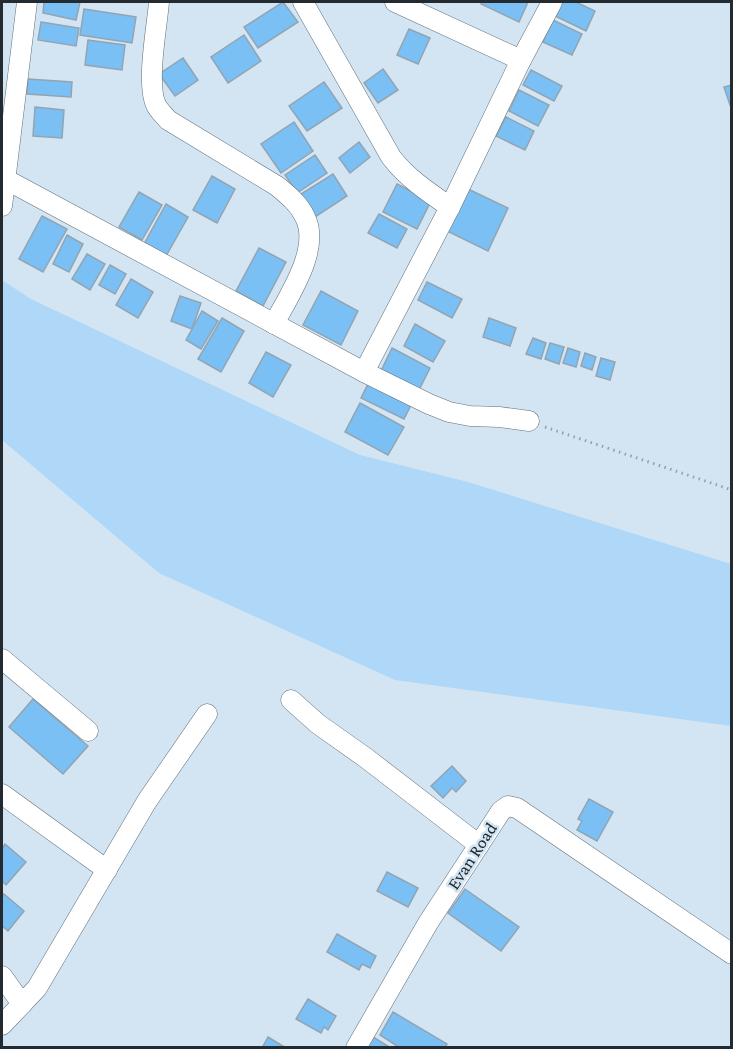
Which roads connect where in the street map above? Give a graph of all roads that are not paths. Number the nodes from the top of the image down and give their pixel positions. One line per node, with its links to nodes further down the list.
1 (27, 2): 7 (street)
2 (159, 2): 10 (street)
3 (303, 2): 9 (street)
4 (395, 2): 6 (street)
5 (552, 2): 6 (street)
6 (521, 60): 9 (street)
7 (5, 179): 8 (street); 10 (street)
8 (2, 206)
9 (450, 207): 11 (street)
10 (274, 324): 11 (street)
11 (364, 372): 12 (street)
12 (529, 421)
13 (2, 659): 16 (street)
14 (291, 700): 18 (street)
15 (207, 714): 19 (street)
16 (88, 731)
17 (2, 794): 19 (street)
18 (479, 845): 20 (street, Evan Road); 24 (street, Evan Road)
19 (107, 870): 22 (street)
20 (732, 954)
21 (2, 975): 22 (street)
22 (22, 1004): 23 (street)
23 (2, 1025)
24 (356, 1047)

